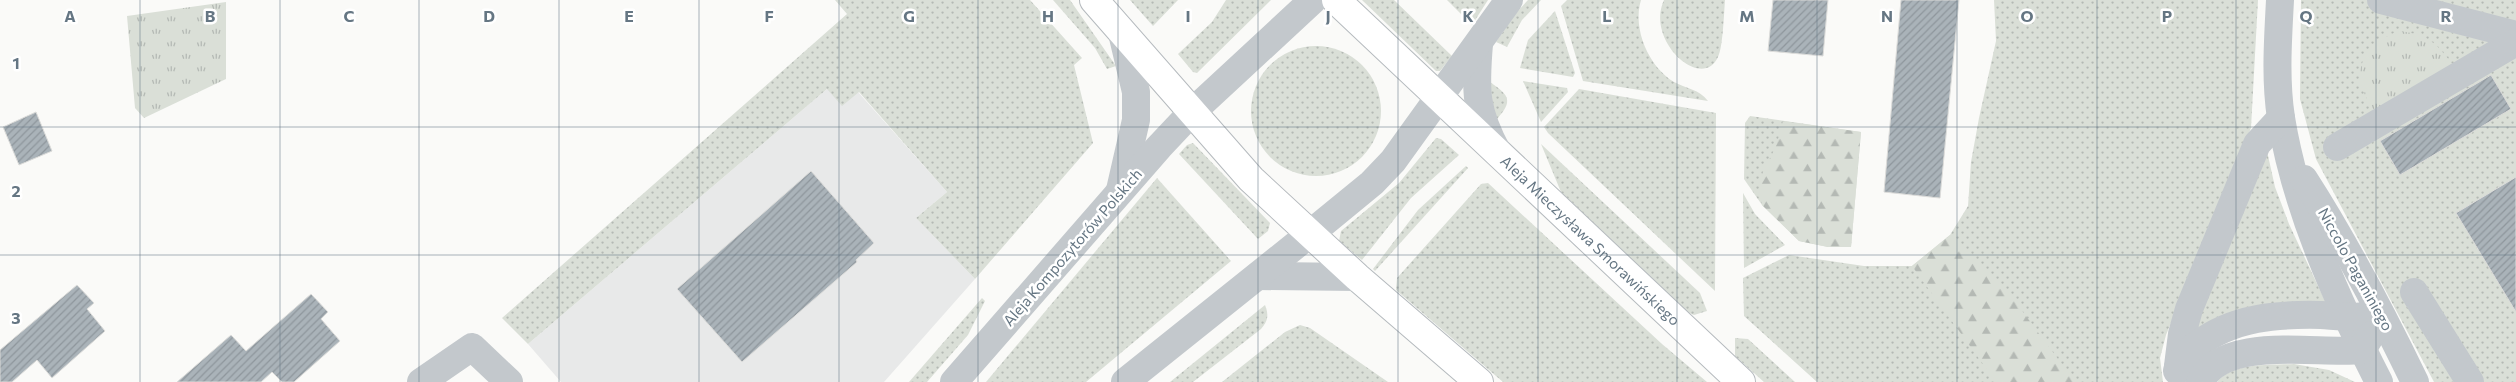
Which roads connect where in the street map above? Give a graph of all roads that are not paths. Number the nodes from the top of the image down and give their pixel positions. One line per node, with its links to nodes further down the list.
1 (1094, 0): 7 (main road)
2 (1313, 0): 12 (street, Aleja Kompozytorów Polskich)
3 (1336, 0): 11 (main road, Aleja Mieczysława Smorawińskiego)
4 (1509, 0): 10 (street)
5 (2280, 0): 13 (street, Niccolo Paganiniego)
6 (2381, 0): 8 (street)
7 (1122, 33): 12 (main road); 17 (street)
8 (2516, 35)
9 (2516, 42): 14 (street)
10 (1479, 43): 11 (street); 15 (street)
11 (1440, 98): 15 (main road, Aleja Mieczysława Smorawińskiego); 18 (street)
12 (1191, 113): 17 (street, Aleja Kompozytorów Polskich); 18 (main road)
13 (2282, 118): 16 (street, Niccolo Paganiniego); 25 (street)
14 (2337, 147)
15 (1498, 153): 31 (main road, Aleja Mieczysława Smorawińskiego)
16 (2290, 159): 22 (street, Niccolo Paganiniego); 23 (street, Niccolo Paganiniego)
17 (1119, 192): 28 (street, Aleja Kompozytorów Polskich)
18 (1311, 233): 19 (street); 20 (main road)
19 (1258, 276): 20 (street); 29 (street)
20 (1357, 277): 30 (main road)
21 (2414, 292): 35 (street)
22 (2382, 314): 23 (street); 24 (street); 34 (street, Niccolo Paganiniego)
23 (2349, 318): 24 (street, Niccolo Paganiniego); 25 (street)
24 (2362, 350): 32 (street); 33 (street, Niccolo Paganiniego)
25 (2176, 374)
26 (421, 382): 27 (street)
27 (509, 382)
28 (954, 382)
29 (1125, 382)
30 (1479, 382)
31 (1741, 382)
32 (2200, 382)
33 (2379, 382)
34 (2415, 382)
35 (2470, 382)

